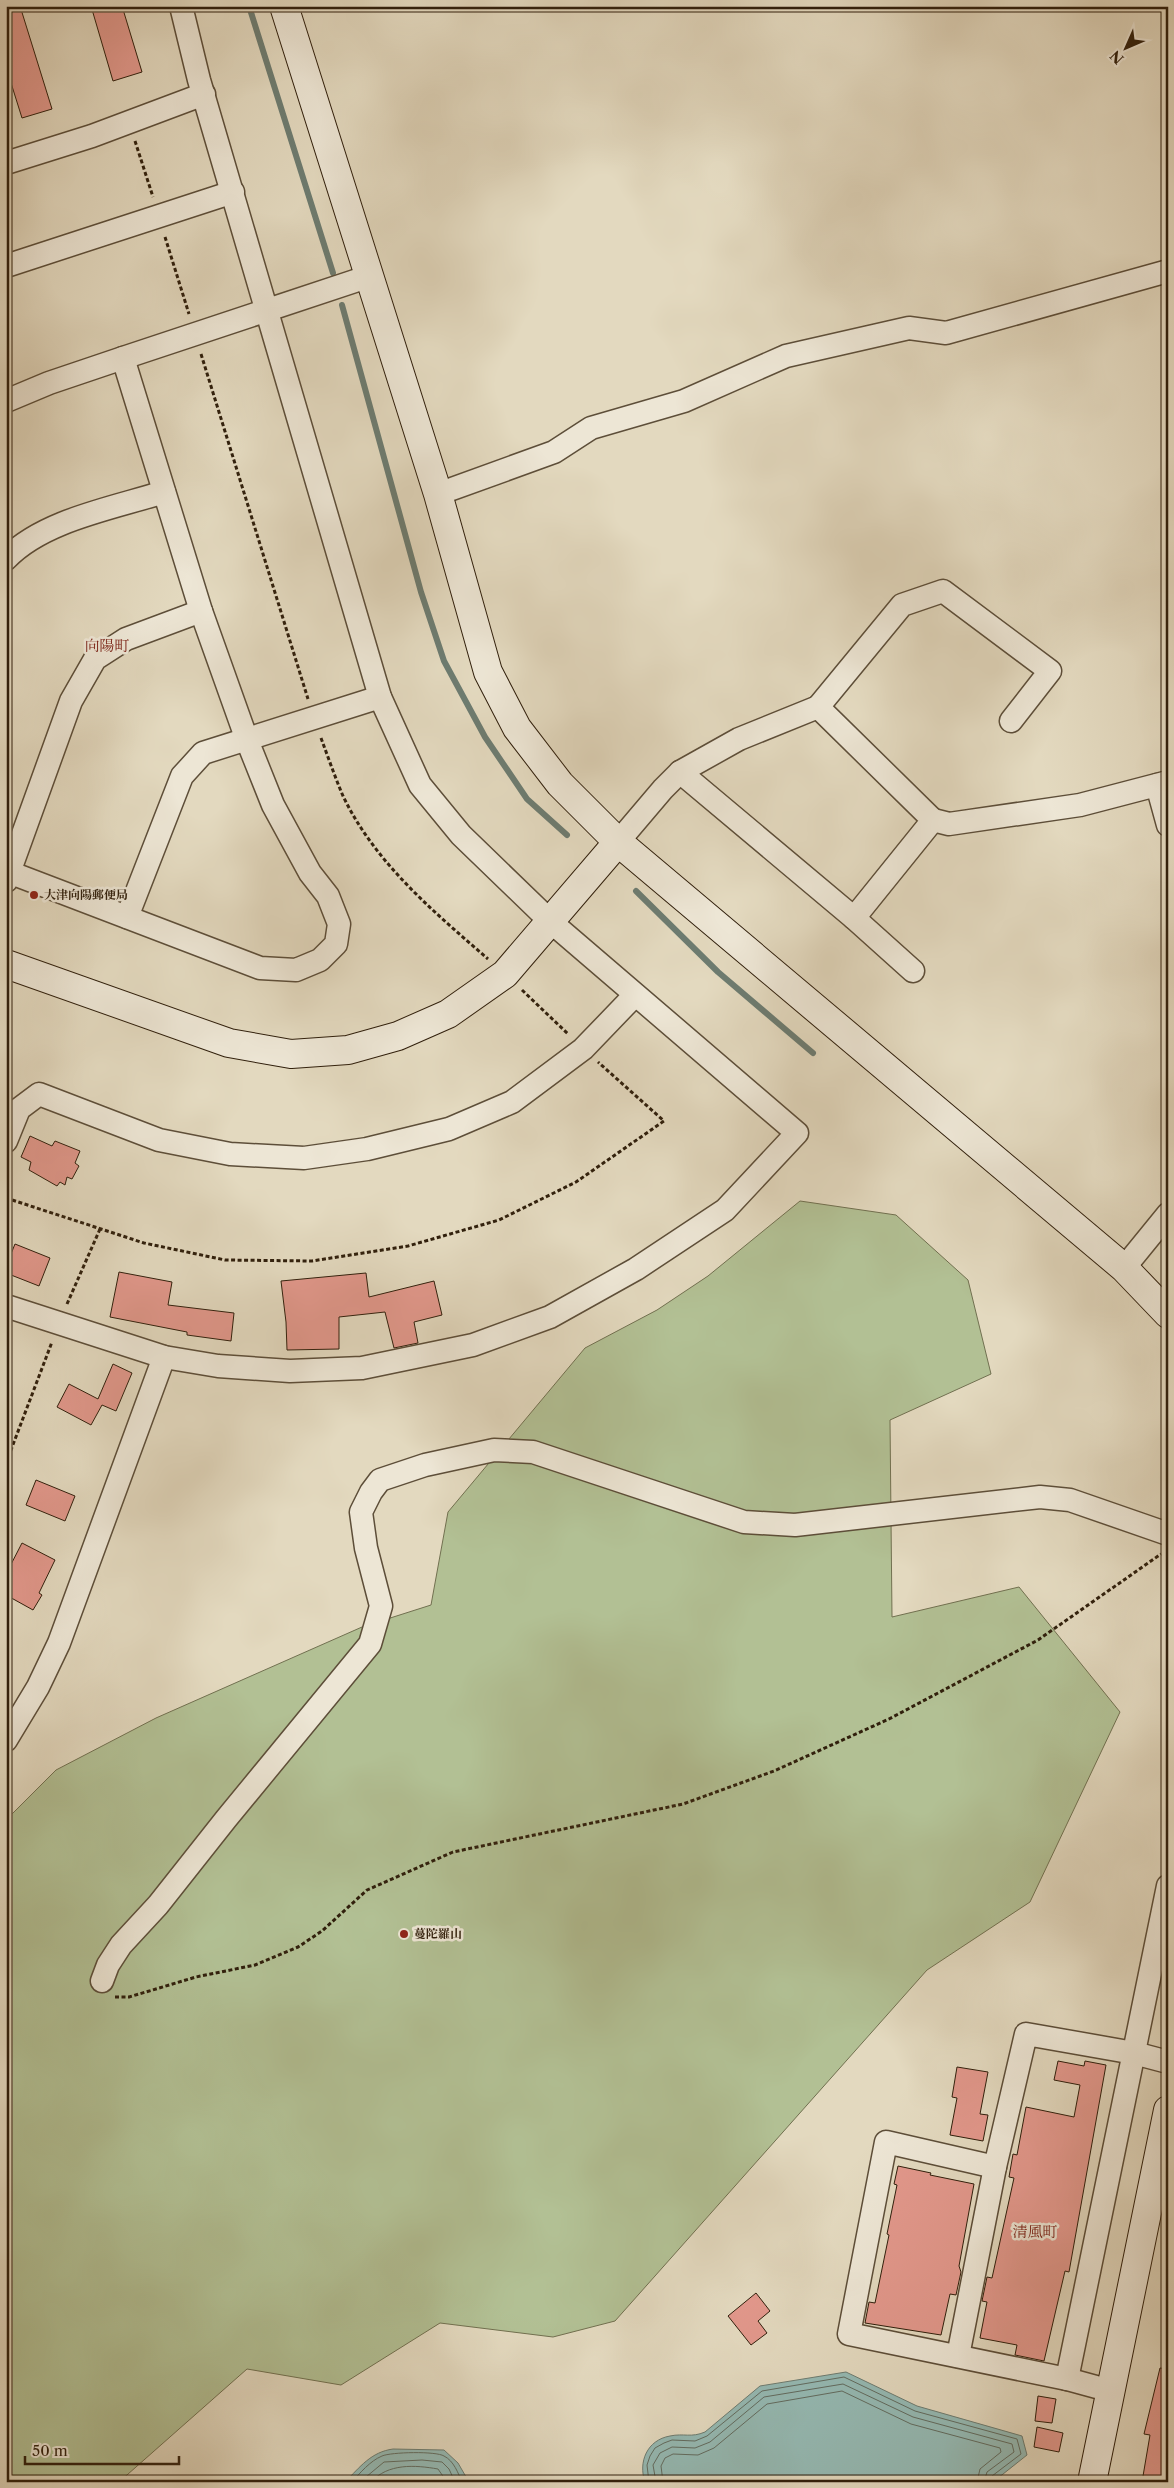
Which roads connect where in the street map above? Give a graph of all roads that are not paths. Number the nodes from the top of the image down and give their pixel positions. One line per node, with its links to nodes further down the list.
1 (181, 6): 3 (street)
2 (284, 6): 8 (street)
3 (204, 94): 4 (street); 5 (street)
4 (6, 163)
5 (233, 192): 6 (street); 9 (street)
6 (6, 266)
7 (1168, 271): 13 (street)
8 (370, 276): 9 (street); 13 (street)
9 (268, 310): 10 (street); 16 (street)
10 (123, 358): 11 (street); 12 (street)
11 (6, 402)
12 (164, 492): 14 (street); 15 (street)
13 (438, 494): 24 (street)
14 (6, 559)
15 (201, 611): 19 (street); 25 (street)
16 (380, 697): 19 (street); 28 (street)
17 (818, 707): 18 (street); 20 (street); 22 (street)
18 (1011, 721)
19 (247, 740): 26 (street); 26 (street)
20 (680, 772): 24 (street); 27 (street)
21 (1162, 784): 22 (street); 23 (street)
22 (934, 820): 27 (street)
23 (1168, 825)
24 (618, 842): 28 (street); 34 (street)
25 (7, 875): 26 (street)
26 (127, 917)
27 (854, 918): 30 (street)
28 (551, 922): 29 (street); 31 (street)
29 (6, 964)
30 (912, 972)
31 (635, 995): 32 (street); 37 (street)
32 (6, 1140)
33 (1168, 1214): 34 (street)
34 (1124, 1268): 36 (street)
35 (6, 1306): 37 (street)
36 (1168, 1314)
37 (164, 1357): 39 (street)
38 (1168, 1534): 41 (street)
39 (6, 1740)
40 (1168, 1886): 42 (street)
41 (102, 1982)
42 (1134, 2053): 43 (street); 45 (street); 47 (street)
43 (1168, 2062)
44 (1168, 2110): 48 (street)
45 (994, 2167): 46 (street); 46 (street)
46 (958, 2356): 47 (street)
47 (1067, 2379): 48 (street)
48 (1111, 2391): 49 (street)
49 (1092, 2482)

